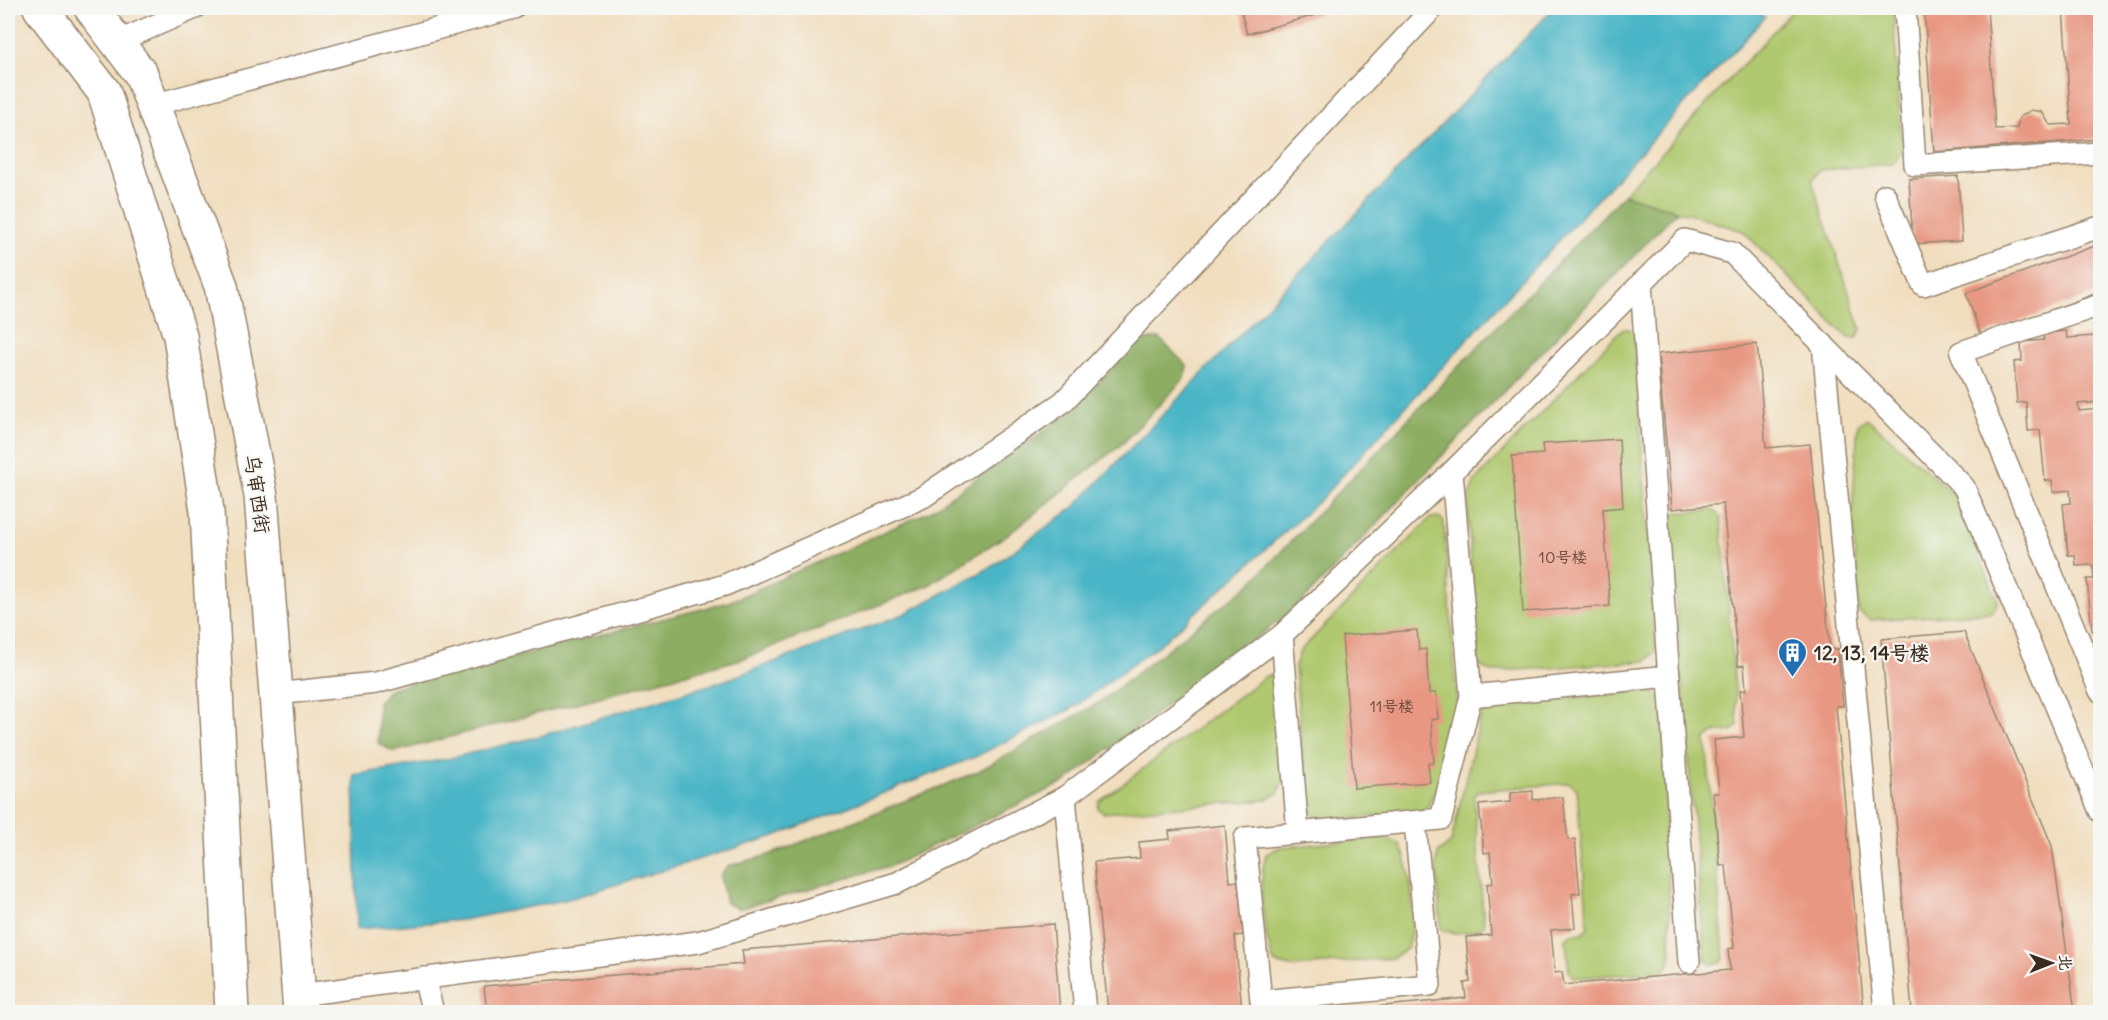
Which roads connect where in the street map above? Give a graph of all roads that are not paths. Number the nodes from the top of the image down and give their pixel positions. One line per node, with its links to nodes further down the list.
1 (40, 8): 28 (main road)
2 (91, 8): 7 (main road, 乌审西街)
3 (195, 8): 7 (lane)
4 (514, 8): 8 (lane)
5 (1433, 8): 19 (lane)
6 (1905, 8): 9 (lane)
7 (117, 42): 8 (main road, 乌审西街)
8 (153, 105): 19 (main road, 乌审西街)
9 (2100, 153)
10 (1885, 195): 11 (lane)
11 (2100, 227)
12 (1641, 283): 14 (lane); 15 (lane); 17 (lane)
13 (2100, 305): 18 (lane)
14 (1822, 344): 22 (lane); 31 (lane)
15 (1452, 472): 16 (lane); 20 (lane)
16 (1282, 635): 21 (lane); 24 (lane)
17 (1669, 676): 20 (lane); 25 (lane)
18 (2100, 691)
19 (276, 694): 27 (main road, 乌审西街)
20 (1471, 696): 23 (lane)
21 (1065, 798): 26 (lane); 30 (lane)
22 (2100, 811)
23 (1416, 822): 24 (lane); 24 (lane)
24 (1298, 833)
25 (1689, 962)
26 (424, 978): 27 (lane); 29 (lane)
27 (299, 1004)
28 (232, 1012)
29 (434, 1012)
30 (1085, 1012)
31 (1885, 1012)

